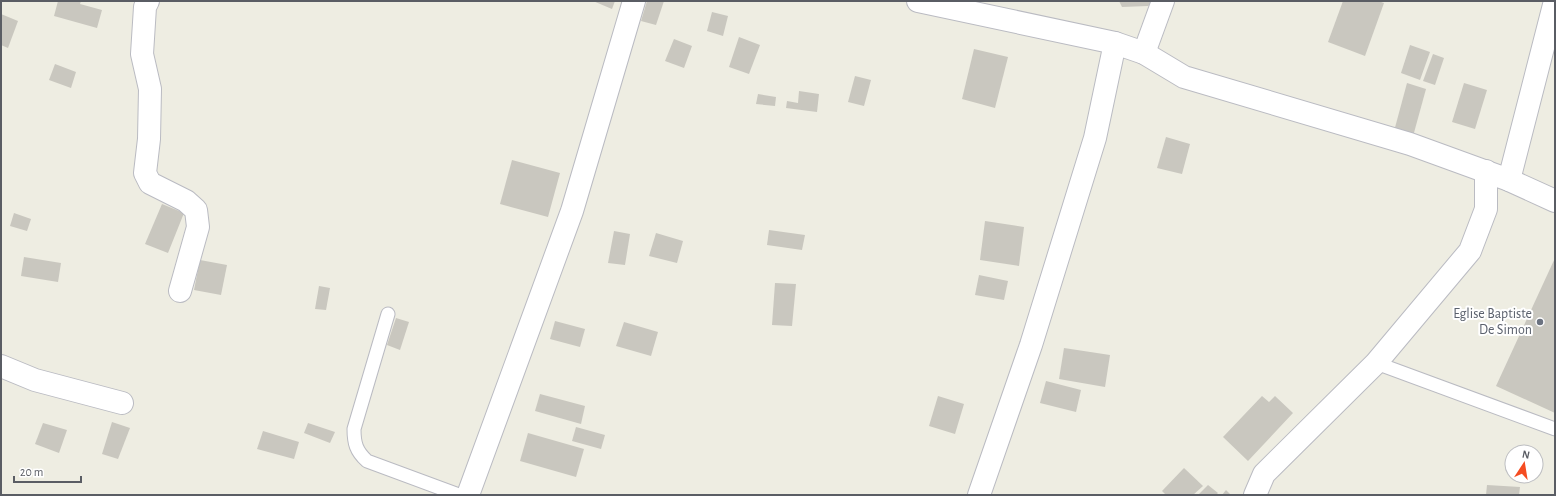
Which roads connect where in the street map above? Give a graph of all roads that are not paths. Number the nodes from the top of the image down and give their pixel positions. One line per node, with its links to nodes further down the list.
1 (148, 1): 11 (street)
2 (634, 1): 18 (street)
3 (918, 1): 6 (street)
4 (1163, 1): 7 (street)
5 (1555, 1): 9 (street)
6 (1115, 43): 7 (street); 19 (street)
7 (1144, 53): 8 (street)
8 (1486, 171): 9 (street); 13 (street)
9 (1509, 180): 10 (street)
10 (1555, 201)
11 (180, 292)
12 (388, 314): 17 (lane)
13 (1376, 363): 16 (lane); 20 (street)
14 (1, 366): 15 (street)
15 (122, 403)
16 (1555, 429)
17 (459, 495)
18 (468, 495)
19 (979, 495)
20 (1255, 495)

